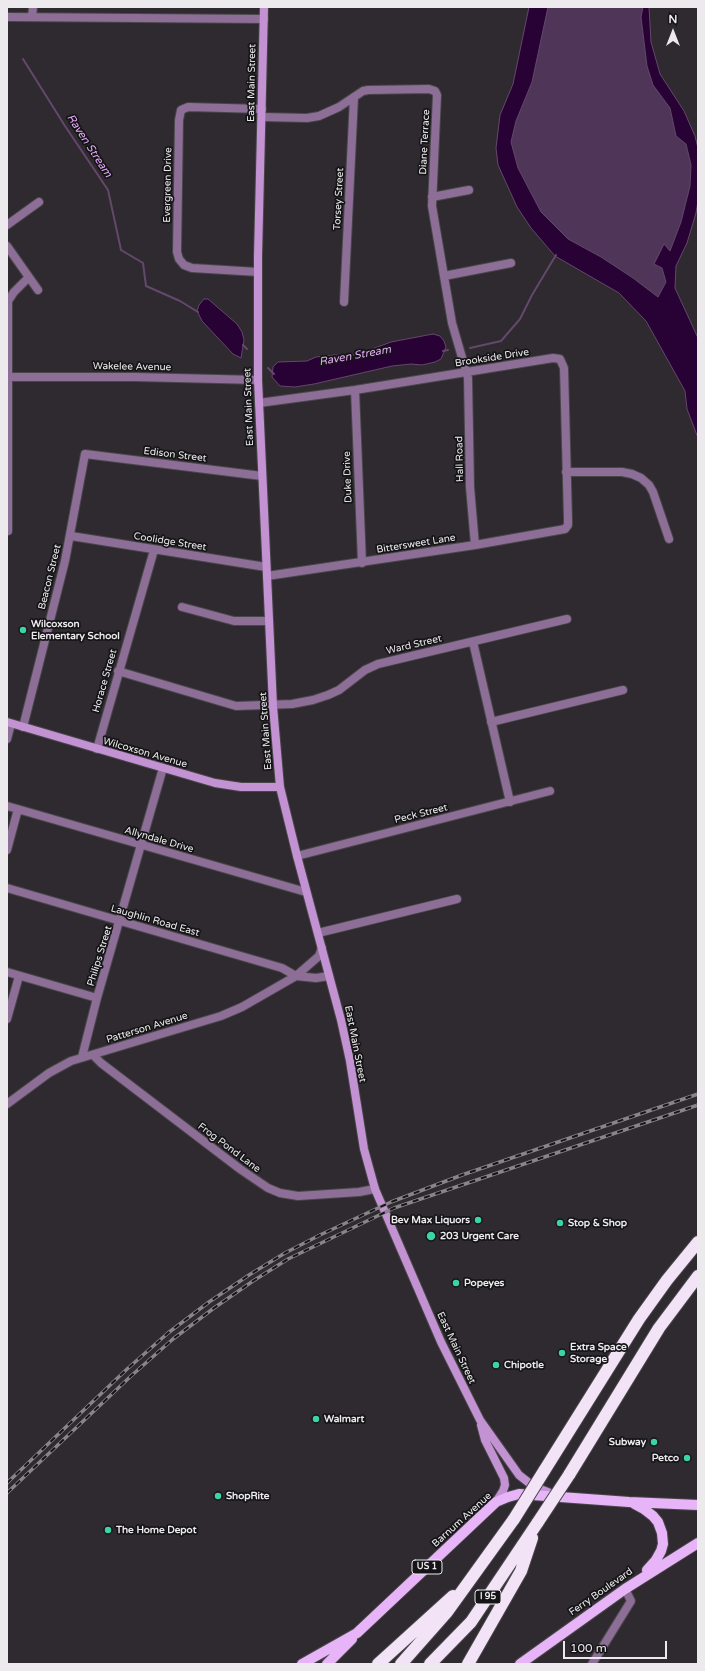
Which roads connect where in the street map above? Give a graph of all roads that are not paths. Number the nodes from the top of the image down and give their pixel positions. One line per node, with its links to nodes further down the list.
1 (33, 7): 4 (street)
2 (264, 7): 5 (main road, East Main Street)
3 (7, 17): 4 (street)
4 (32, 17): 5 (street)
5 (264, 19): 7 (main road, East Main Street)
6 (354, 97): 7 (street, Diane Terrace); 9 (street, Diane Terrace); 18 (street, Torsey Street)
7 (262, 113): 14 (main road, East Main Street); 14 (street, Evergreen Drive)
8 (469, 190): 9 (street)
9 (432, 197): 15 (street, Diane Terrace)
10 (40, 202): 11 (street)
11 (7, 225)
12 (7, 246): 16 (street)
13 (511, 263): 15 (street)
14 (258, 272): 21 (main road, East Main Street)
15 (444, 276): 19 (street, Diane Terrace)
16 (28, 278): 17 (street); 20 (street)
17 (38, 290)
18 (344, 302)
19 (466, 372): 22 (street, Brookside Drive); 25 (street, Brookside Drive); 31 (street, Hall Road)
20 (7, 377): 21 (street, Wakelee Avenue); 28 (street)
21 (258, 380): 23 (main road, East Main Street)
22 (354, 390): 23 (street, Brookside Drive); 33 (street, Duke Drive)
23 (259, 403): 26 (main road, East Main Street)
24 (85, 454): 26 (street, Edison Street); 29 (street, Beacon Street)
25 (566, 472): 27 (street, Brookside Drive); 30 (street)
26 (262, 476): 34 (main road, East Main Street)
27 (567, 528): 31 (street, Bittersweet Lane)
28 (8, 531)
29 (71, 536): 32 (street, Coolidge Street); 45 (street, Beacon Street)
30 (669, 539)
31 (475, 545): 33 (street, Bittersweet Lane)
32 (154, 550): 34 (street, Coolidge Street); 40 (street, Horace Street)
33 (362, 563): 35 (street, Bittersweet Lane)
34 (266, 567): 35 (main road, East Main Street)
35 (267, 576): 38 (main road, East Main Street)
36 (182, 607): 38 (street)
37 (567, 619): 39 (street, Ward Street)
38 (269, 621): 42 (main road, East Main Street)
39 (472, 642): 42 (street, Ward Street); 43 (street)
40 (118, 671): 42 (street, Ward Street); 47 (street, Horace Street)
41 (623, 690): 43 (street)
42 (273, 706): 49 (main road, East Main Street)
43 (492, 722): 51 (street)
44 (9, 723): 45 (main road, Wilcoxson Avenue); 46 (street)
45 (23, 727): 47 (main road, Wilcoxson Avenue)
46 (7, 739)
47 (97, 749): 48 (main road, Wilcoxson Avenue)
48 (163, 768): 49 (main road, Wilcoxson Avenue); 54 (street, Philips Street)
49 (280, 787): 56 (main road, East Main Street)
50 (550, 791): 51 (street, Peck Street)
51 (510, 802): 56 (street, Peck Street)
52 (7, 806): 53 (street, Allyndale Drive)
53 (18, 809): 54 (street, Allyndale Drive); 55 (street)
54 (142, 845): 58 (street, Allyndale Drive); 60 (street, Philips Street)
55 (7, 850)
56 (297, 856): 58 (main road, East Main Street)
57 (7, 888): 60 (street, Laughlin Road East)
58 (306, 892): 61 (main road, East Main Street)
59 (458, 899): 61 (street)
60 (121, 921): 65 (street, Laughlin Road East); 67 (street, Philips Street)
61 (318, 933): 62 (main road, East Main Street)
62 (322, 948): 65 (street, Patterson Avenue); 66 (main road, East Main Street)
63 (7, 972): 64 (street)
64 (19, 976): 67 (street); 68 (street)
65 (296, 976): 66 (street); 69 (street, Patterson Avenue)
66 (329, 976): 72 (main road, East Main Street)
67 (97, 998): 70 (street, Philips Street)
68 (7, 1019)
69 (93, 1055): 70 (street, Patterson Avenue); 72 (street, Frog Pond Lane)
70 (82, 1057): 71 (street, Patterson Avenue)
71 (7, 1104)
72 (376, 1189): 75 (main road, East Main Street)
73 (698, 1242): 82 (highway, I 95, bridge)
74 (698, 1276): 80 (highway, I 95, bridge)
75 (480, 1420): 76 (main road, East Main Street); 77 (main road, East Main Street)
76 (559, 1497): 77 (main road, Barnum Avenue / US 1); 78 (main road, Barnum Avenue / US 1)
77 (496, 1502): 85 (main road, Barnum Avenue / US 1)
78 (629, 1502): 79 (main road, Barnum Avenue / US 1); 83 (main road)
79 (698, 1505)
80 (538, 1522): 92 (highway, I 95); 93 (highway)
81 (698, 1543): 83 (main road, Ferry Boulevard)
82 (475, 1574): 90 (highway); 91 (highway, I 95)
83 (638, 1581): 84 (main road, Ferry Boulevard)
84 (625, 1589): 94 (main road, Ferry Boulevard); 95 (street)
85 (357, 1632): 86 (main road); 87 (main road, Barnum Avenue / US 1)
86 (345, 1647): 88 (main road); 89 (main road)
87 (302, 1664)
88 (327, 1664)
89 (334, 1664)
90 (378, 1664)
91 (401, 1664)
92 (430, 1664)
93 (468, 1664)
94 (520, 1664)
95 (592, 1664)

